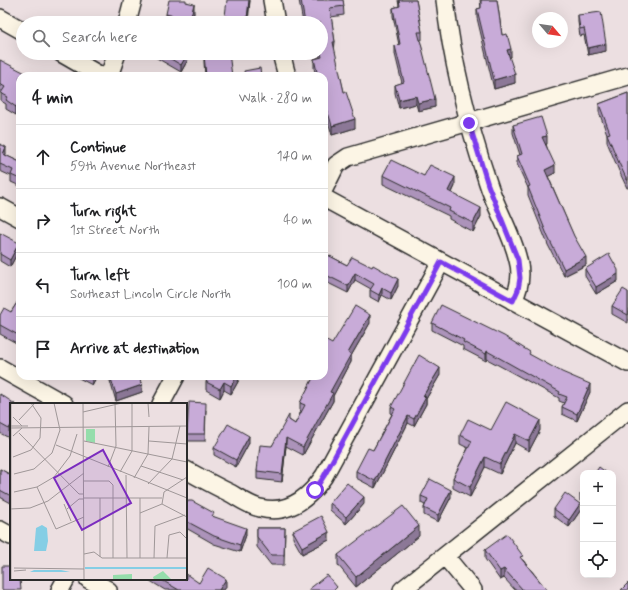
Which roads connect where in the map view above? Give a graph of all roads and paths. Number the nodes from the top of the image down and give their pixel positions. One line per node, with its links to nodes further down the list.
1 (133, 0): 4 (street)
2 (272, 0): 5 (street)
3 (445, 0): 15 (street)
4 (129, 16)
5 (275, 16)
6 (0, 18): 7 (street)
7 (16, 27)
8 (73, 60): 11 (street)
9 (115, 60): 12 (street)
10 (284, 60): 13 (street)
11 (94, 72)
12 (110, 72)
13 (286, 72)
14 (628, 76): 15 (street)
15 (469, 123): 16 (street); 21 (street)
16 (328, 182)
17 (328, 200): 20 (street)
18 (0, 207): 19 (street)
19 (16, 216)
20 (441, 262): 21 (street); 30 (street)
21 (513, 301): 22 (street)
22 (628, 363)
23 (0, 368): 24 (street)
24 (16, 377)
25 (21, 380): 27 (street)
26 (174, 380): 28 (street)
27 (62, 403)
28 (162, 403)
29 (628, 410): 33 (street)
30 (187, 471)
31 (0, 530): 32 (street)
32 (10, 535)
33 (445, 556): 38 (street); 39 (street)
34 (65, 580): 36 (street)
35 (90, 580): 37 (street)
36 (60, 590)
37 (108, 590)
38 (402, 590)
39 (474, 590)

